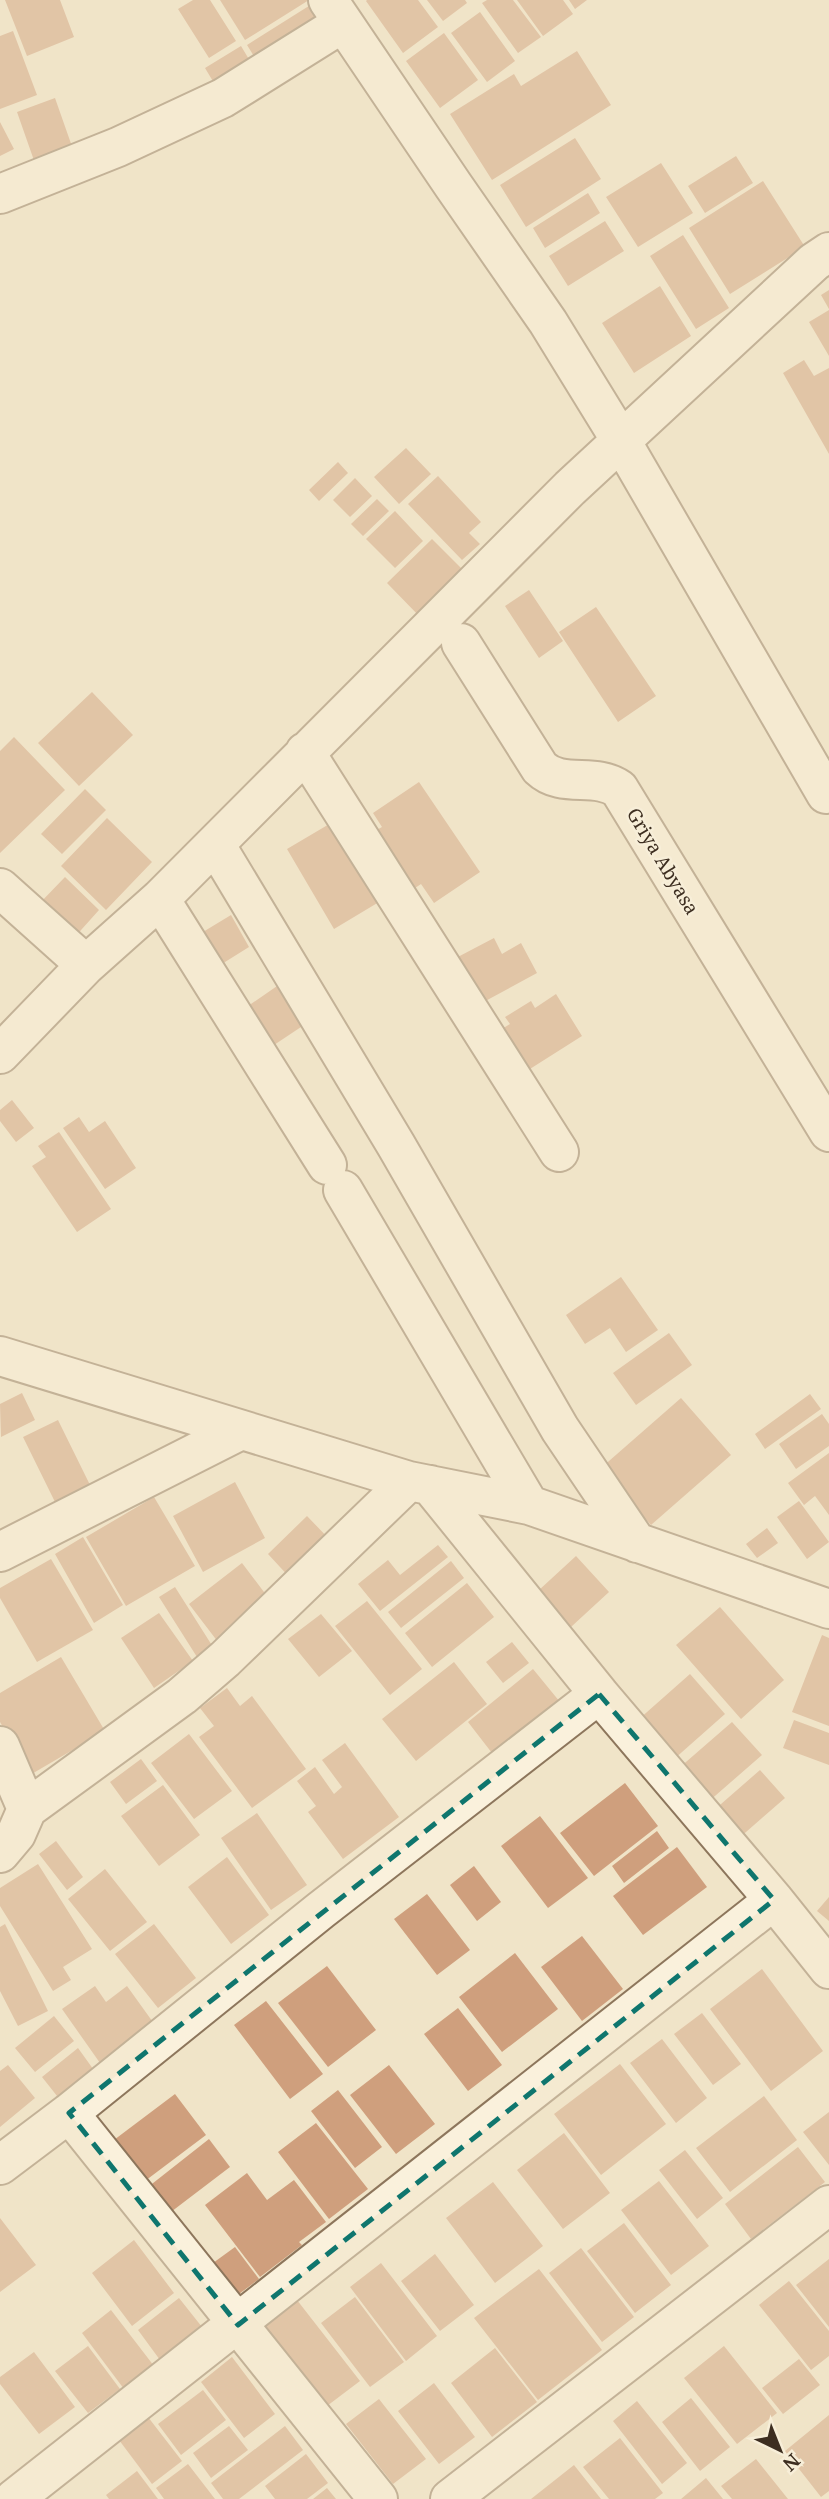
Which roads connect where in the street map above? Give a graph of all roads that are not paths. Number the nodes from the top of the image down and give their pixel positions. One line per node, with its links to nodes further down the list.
1 (336, 12): 2 (street); 4 (street)
2 (0, 194)
3 (829, 253): 4 (street)
4 (620, 439): 6 (street); 7 (street)
5 (461, 643): 13 (street, Griya Abyasa)
6 (305, 752): 8 (street); 14 (street)
7 (826, 794)
8 (215, 844): 10 (street); 19 (street)
9 (0, 888): 11 (street)
10 (160, 899): 11 (street); 18 (street)
11 (86, 965): 12 (street)
12 (0, 1054)
13 (829, 1132)
14 (559, 1153)
15 (0, 1356): 16 (street)
16 (241, 1430): 17 (street); 20 (street)
17 (420, 1483): 18 (street); 22 (street); 24 (street)
18 (529, 1505): 19 (street)
19 (637, 1544): 21 (street)
20 (0, 1552)
21 (829, 1609)
22 (599, 1694): 26 (street); 28 (street)
23 (0, 1746): 24 (street)
24 (27, 1809): 25 (street)
25 (0, 1853)
26 (774, 1900): 27 (street); 31 (street)
27 (829, 1969)
28 (69, 2113): 29 (street); 31 (street)
29 (0, 2165)
30 (829, 2205): 34 (street)
31 (238, 2325): 32 (street); 33 (street)
32 (15, 2499)
33 (378, 2499)
34 (450, 2499)

